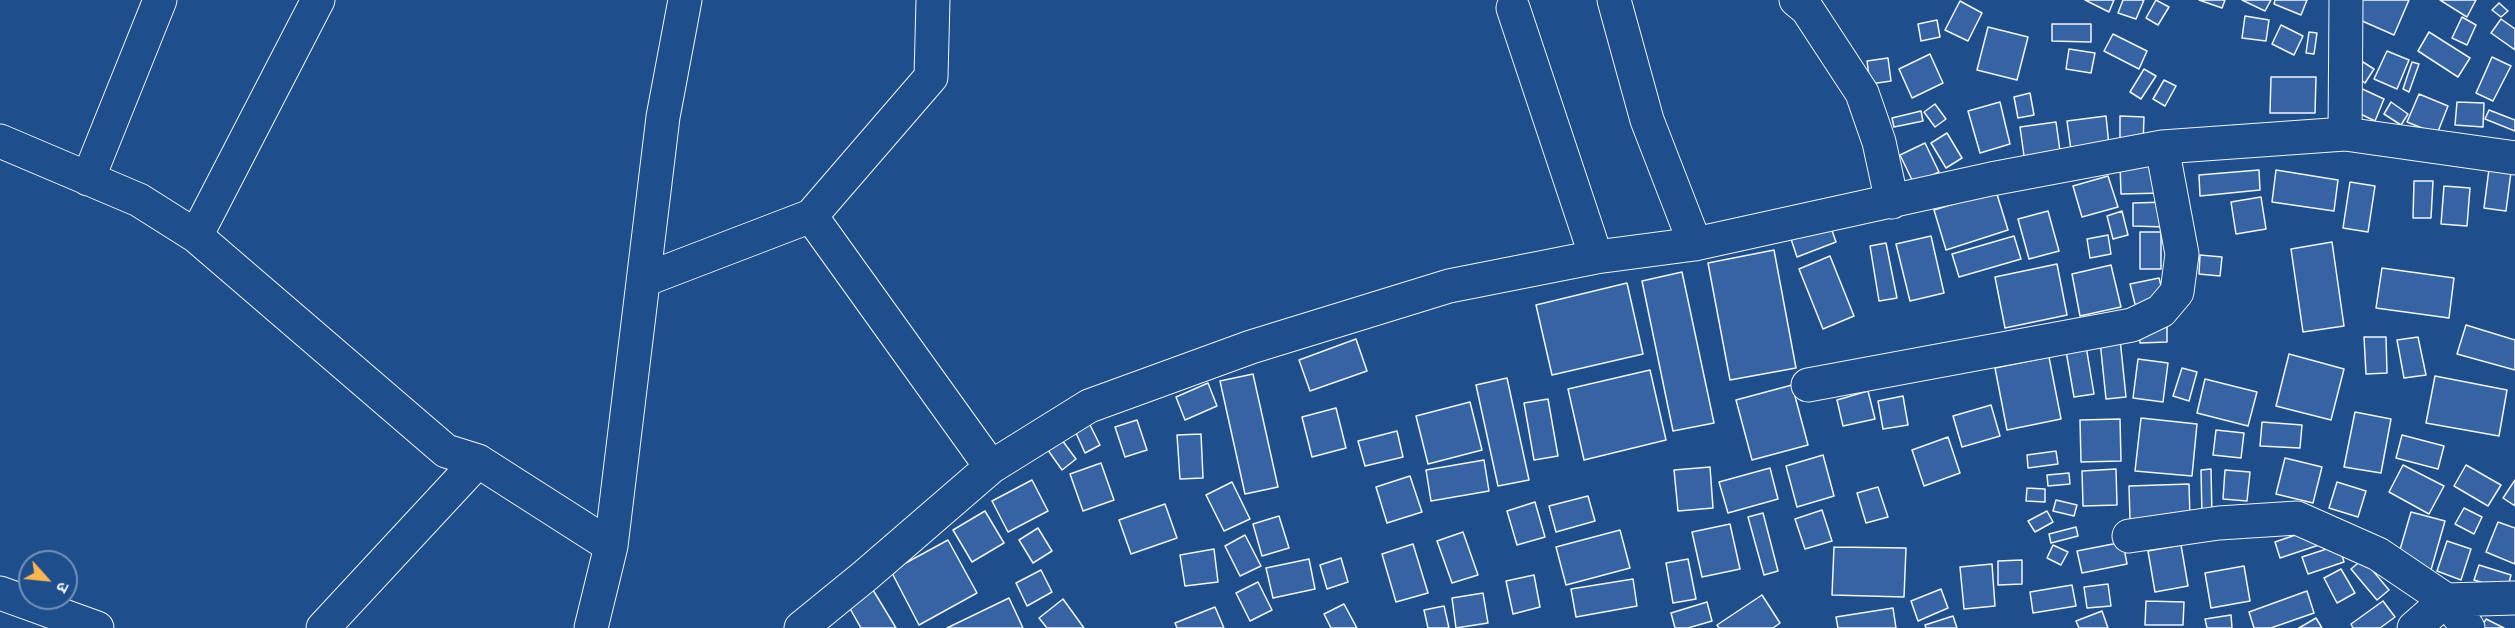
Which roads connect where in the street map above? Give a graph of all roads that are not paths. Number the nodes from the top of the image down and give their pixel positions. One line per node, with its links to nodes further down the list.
1 (160, 0): 13 (street)
2 (318, 0): 16 (street)
3 (685, 0): 19 (street)
4 (933, 0): 15 (street)
5 (1614, 0): 17 (street)
6 (1796, 0): 14 (street)
7 (2346, 0): 9 (street)
8 (1513, 8): 18 (street)
9 (2345, 134): 11 (street); 12 (street)
10 (1, 143): 13 (street)
11 (2162, 147): 14 (street); 20 (street)
12 (2515, 158)
13 (88, 179): 16 (street)
14 (1892, 202): 17 (street)
15 (811, 216): 19 (street); 22 (street)
16 (196, 236): 21 (street)
17 (1695, 244): 18 (street)
18 (1596, 257): 22 (street)
19 (644, 280): 24 (street)
20 (1808, 385)
21 (478, 461): 24 (street); 29 (street)
22 (991, 467): 31 (street)
23 (2129, 536): 27 (street)
24 (611, 546): 30 (street)
25 (0, 593): 28 (street)
26 (2515, 598): 27 (street)
27 (2446, 600): 32 (street); 33 (street)
28 (97, 628)
29 (323, 628)
30 (591, 628)
31 (801, 628)
32 (2414, 628)
33 (2468, 628)

